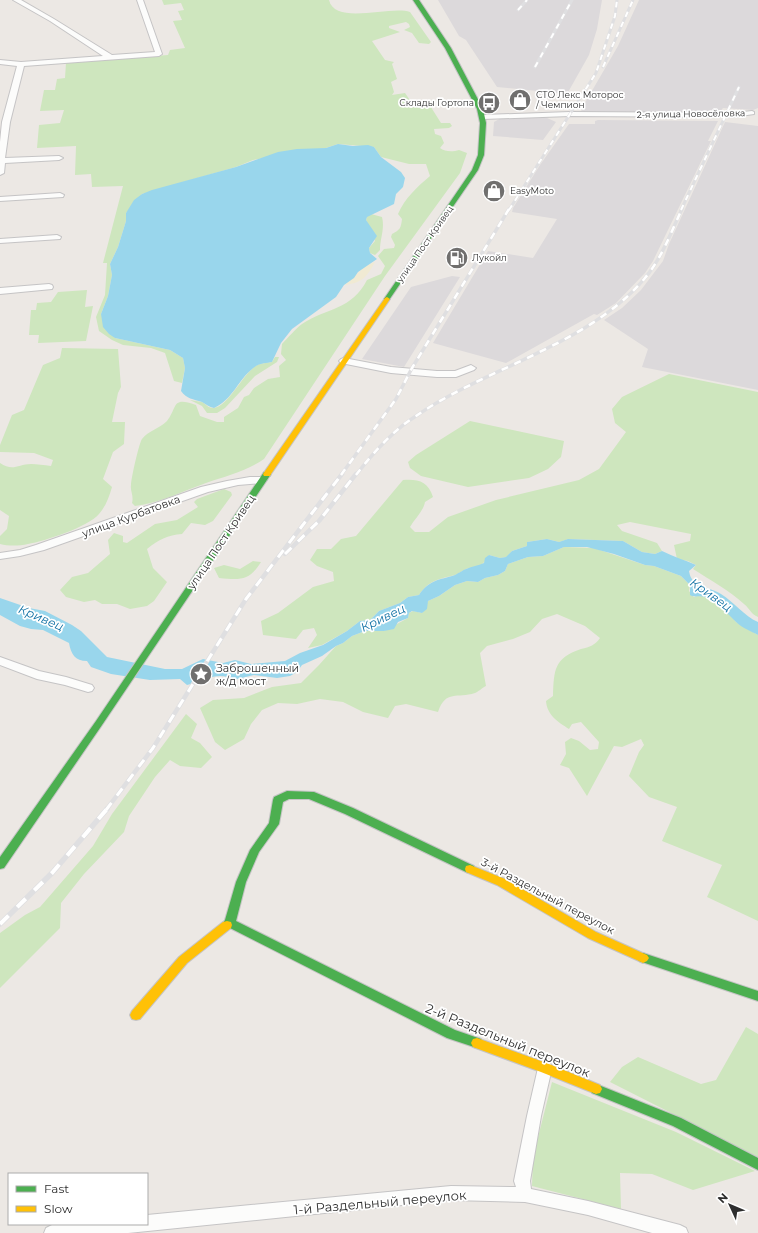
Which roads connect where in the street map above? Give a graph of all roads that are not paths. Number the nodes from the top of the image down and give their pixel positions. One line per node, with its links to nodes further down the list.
1 (34, 0): 4 (street)
2 (140, 0): 5 (street)
3 (416, 0): 9 (main road, улица Пост Кривец)
4 (19, 2): 5 (street)
5 (111, 58): 7 (street)
6 (0, 62): 7 (street)
7 (21, 64): 10 (street)
8 (752, 113): 9 (street, 2-я улица Новосёловка)
9 (483, 117): 20 (main road, улица Пост Кривец)
10 (3, 122): 12 (street)
11 (59, 158): 12 (street)
12 (0, 161): 13 (street)
13 (0, 173)
14 (60, 195): 15 (street)
15 (0, 200)
16 (57, 237): 17 (street)
17 (0, 241)
18 (49, 287): 19 (street)
19 (0, 291)
20 (344, 361): 21 (street); 22 (main road, улица Пост Кривец)
21 (471, 368)
22 (262, 480): 23 (street, улица Курбатовка); 26 (main road, улица Пост Кривец)
23 (0, 556)
24 (0, 661): 25 (street)
25 (88, 688)
26 (0, 865)
27 (230, 923): 28 (main road, 3-й Раздельный переулок); 29 (main road); 30 (main road, 2-й Раздельный переулок)
28 (758, 996)
29 (136, 1015)
30 (545, 1068): 31 (main road, 2-й Раздельный переулок); 32 (street)
31 (758, 1164)
32 (525, 1195): 33 (street, 1-й Раздельный переулок); 36 (street, 1-й Раздельный переулок)
33 (148, 1224)
34 (132, 1225): 35 (street)
35 (52, 1233)
36 (680, 1233)

